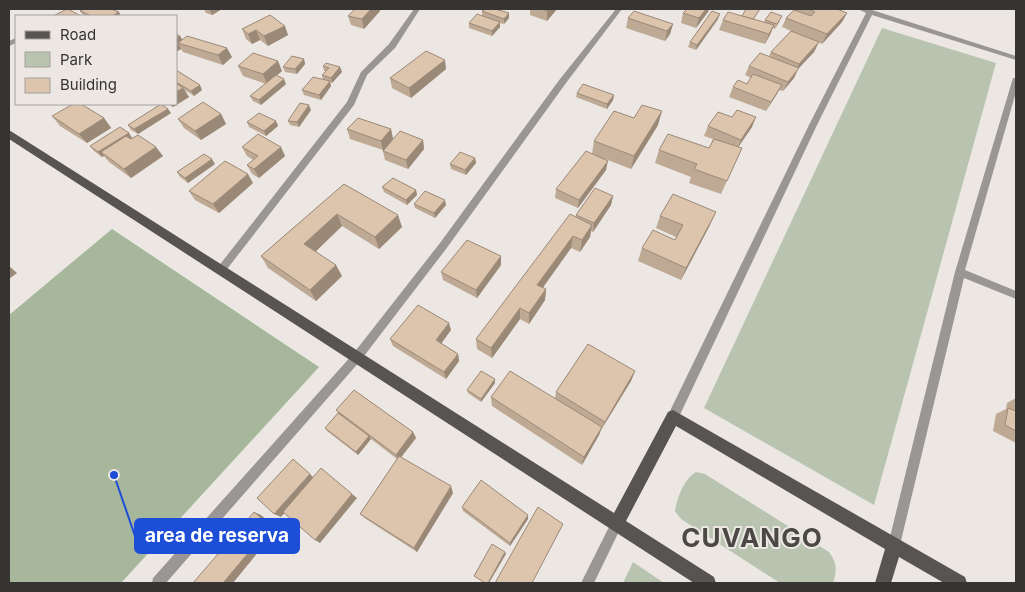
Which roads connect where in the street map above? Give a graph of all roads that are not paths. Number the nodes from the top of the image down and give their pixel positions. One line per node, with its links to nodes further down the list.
1 (417, 9): 7 (street)
2 (619, 9): 10 (street)
3 (866, 10): 4 (street); 11 (street)
4 (1016, 58)
5 (1016, 80): 8 (street)
6 (9, 134): 7 (main road)
7 (221, 270): 10 (main road)
8 (960, 272): 9 (street); 13 (street)
9 (1016, 295)
10 (357, 357): 12 (main road); 14 (street)
11 (673, 417): 12 (main road); 13 (main road)
12 (617, 523): 15 (street); 16 (main road)
13 (894, 546): 17 (main road); 18 (main road)
14 (158, 583)
15 (587, 583)
16 (708, 583)
17 (883, 583)
18 (959, 583)

